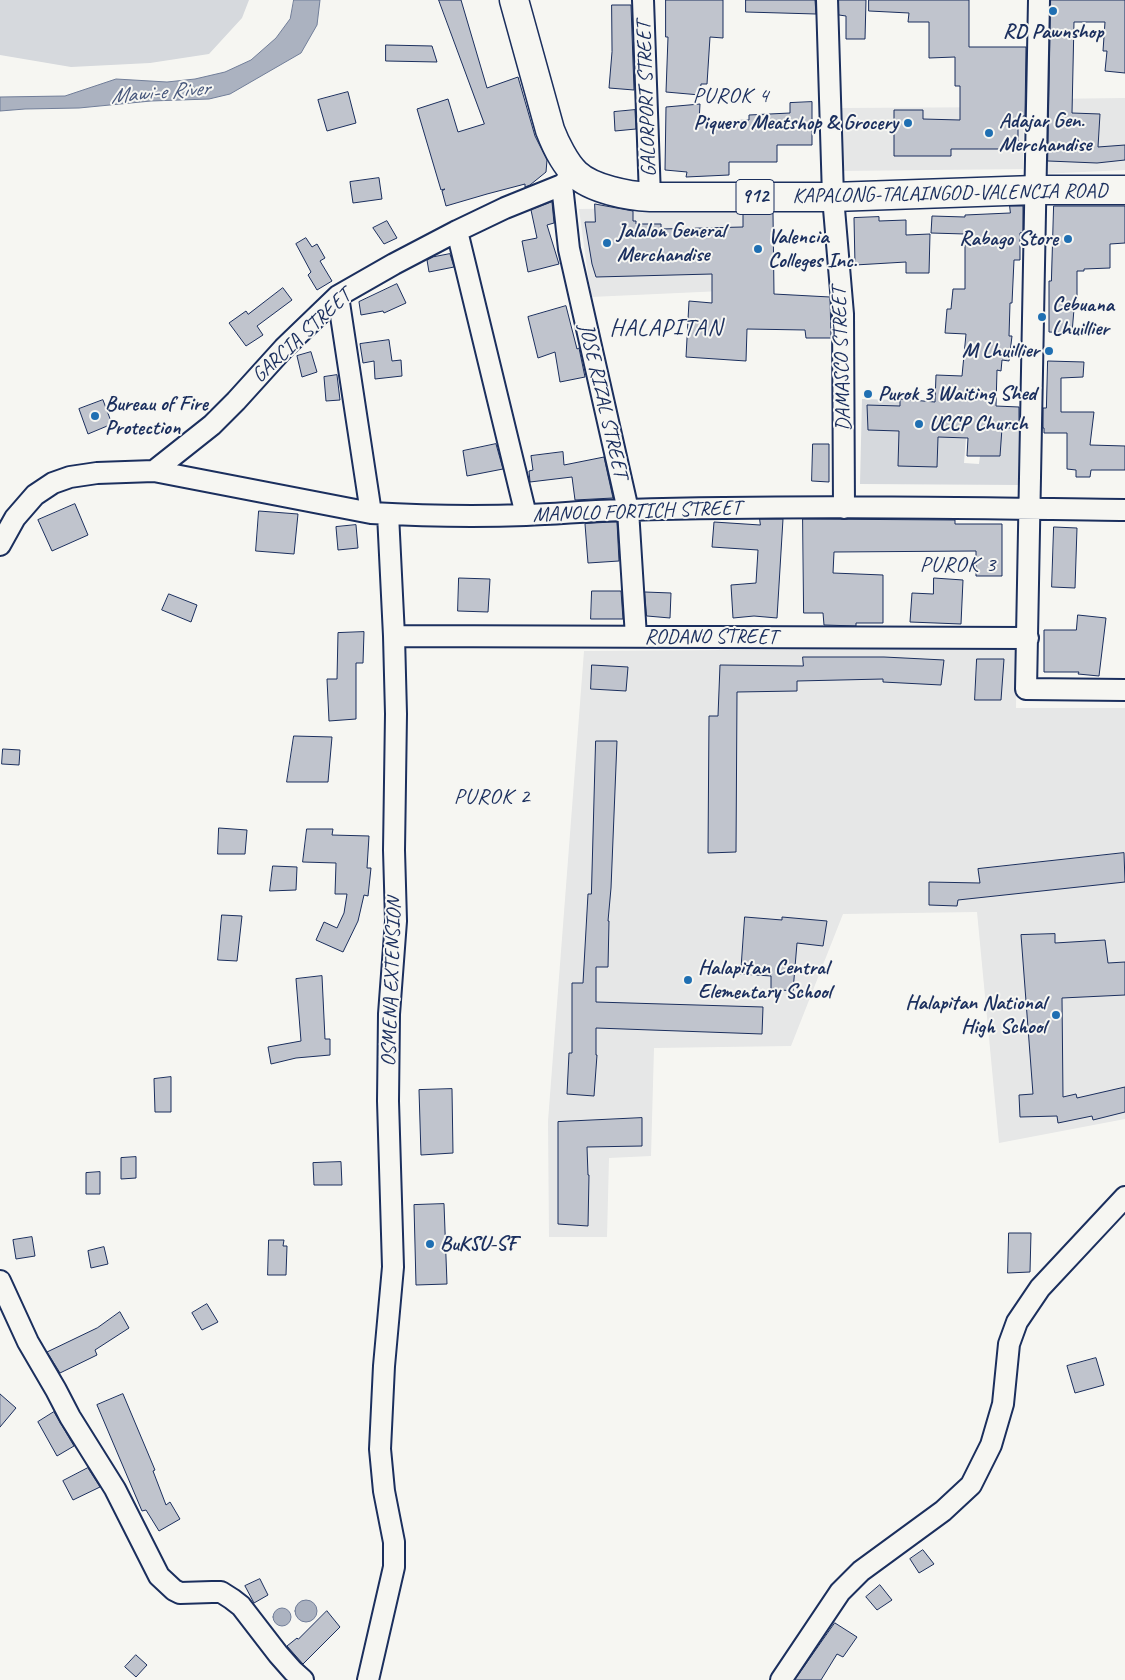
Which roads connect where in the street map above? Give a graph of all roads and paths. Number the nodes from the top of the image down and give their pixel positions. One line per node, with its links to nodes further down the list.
1 (514, 0): 5 (highway, KAPALONG-TALAINGOD-VALENCIA ROAD / 912)
2 (643, 0): 8 (street, GALORPORT STREET)
3 (827, 0): 9 (street, DAMASCO STREET)
4 (1039, 0): 6 (street)
5 (569, 179): 8 (highway, KAPALONG-TALAINGOD-VALENCIA ROAD / 912); 10 (street, GARCIA STREET); 15 (street, JOSE RIZAL STREET)
6 (1035, 190): 7 (highway, KAPALONG-TALAINGOD-VALENCIA ROAD / 912); 9 (highway, KAPALONG-TALAINGOD-VALENCIA ROAD / 912); 14 (street)
7 (1125, 190)
8 (650, 197): 9 (highway, KAPALONG-TALAINGOD-VALENCIA ROAD / 912)
9 (833, 197): 13 (street, DAMASCO STREET)
10 (457, 231): 11 (street, GARCIA STREET); 18 (street)
11 (338, 296): 12 (street, GARCIA STREET); 17 (street, OSMENA EXTENSION)
12 (154, 470): 17 (street, MANOLO FORTICH STREET); 19 (street)
13 (844, 508): 14 (street, MANOLO FORTICH STREET); 15 (street, MANOLO FORTICH STREET)
14 (1031, 509): 16 (street, MANOLO FORTICH STREET); 22 (street)
15 (628, 510): 18 (street, MANOLO FORTICH STREET); 21 (street, JOSE RIZAL STREET)
16 (1125, 510)
17 (379, 514): 18 (street, MANOLO FORTICH STREET); 20 (street, OSMENA EXTENSION)
18 (526, 515)
19 (0, 545)
20 (394, 636): 21 (street, RODANO STREET); 27 (street, OSMENA EXTENSION)
21 (636, 637): 22 (street, RODANO STREET)
22 (1028, 638): 23 (street)
23 (1125, 690)
24 (1125, 1196): 28 (street)
25 (0, 1281): 26 (street)
26 (303, 1680)
27 (368, 1680)
28 (781, 1680)

